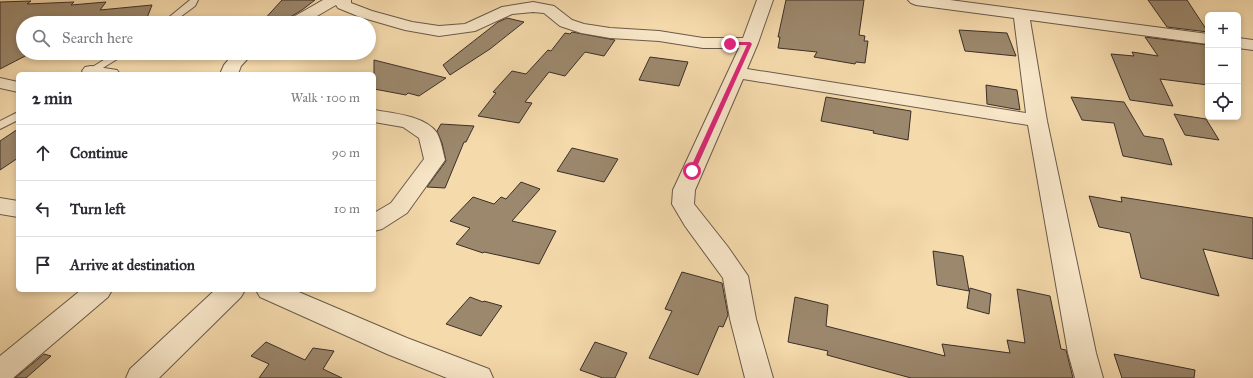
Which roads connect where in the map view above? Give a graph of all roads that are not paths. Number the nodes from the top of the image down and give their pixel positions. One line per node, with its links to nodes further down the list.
1 (194, 0): 7 (lane)
2 (334, 0): 8 (street)
3 (343, 0): 9 (street)
4 (765, 0): 13 (street)
5 (916, 0): 6 (street)
6 (1020, 13): 11 (street); 24 (street)
7 (176, 16)
8 (306, 16)
9 (373, 16)
10 (376, 17): 13 (street)
11 (1205, 39)
12 (1241, 43): 14 (street)
13 (750, 44): 19 (street)
14 (1253, 45)
15 (110, 60): 17 (lane)
16 (237, 60): 18 (street)
17 (91, 72)
18 (229, 72)
19 (736, 73): 24 (street); 35 (street)
20 (0, 83): 21 (street)
21 (16, 87)
22 (16, 116): 25 (lane)
23 (376, 116): 28 (street)
24 (1038, 121): 36 (street)
25 (0, 126)
26 (0, 206): 27 (street)
27 (16, 209)
28 (376, 222)
29 (97, 292): 32 (street)
30 (230, 292): 33 (street)
31 (274, 292): 34 (street)
32 (0, 372)
33 (140, 378)
34 (479, 378)
35 (759, 378)
36 (1089, 378)

